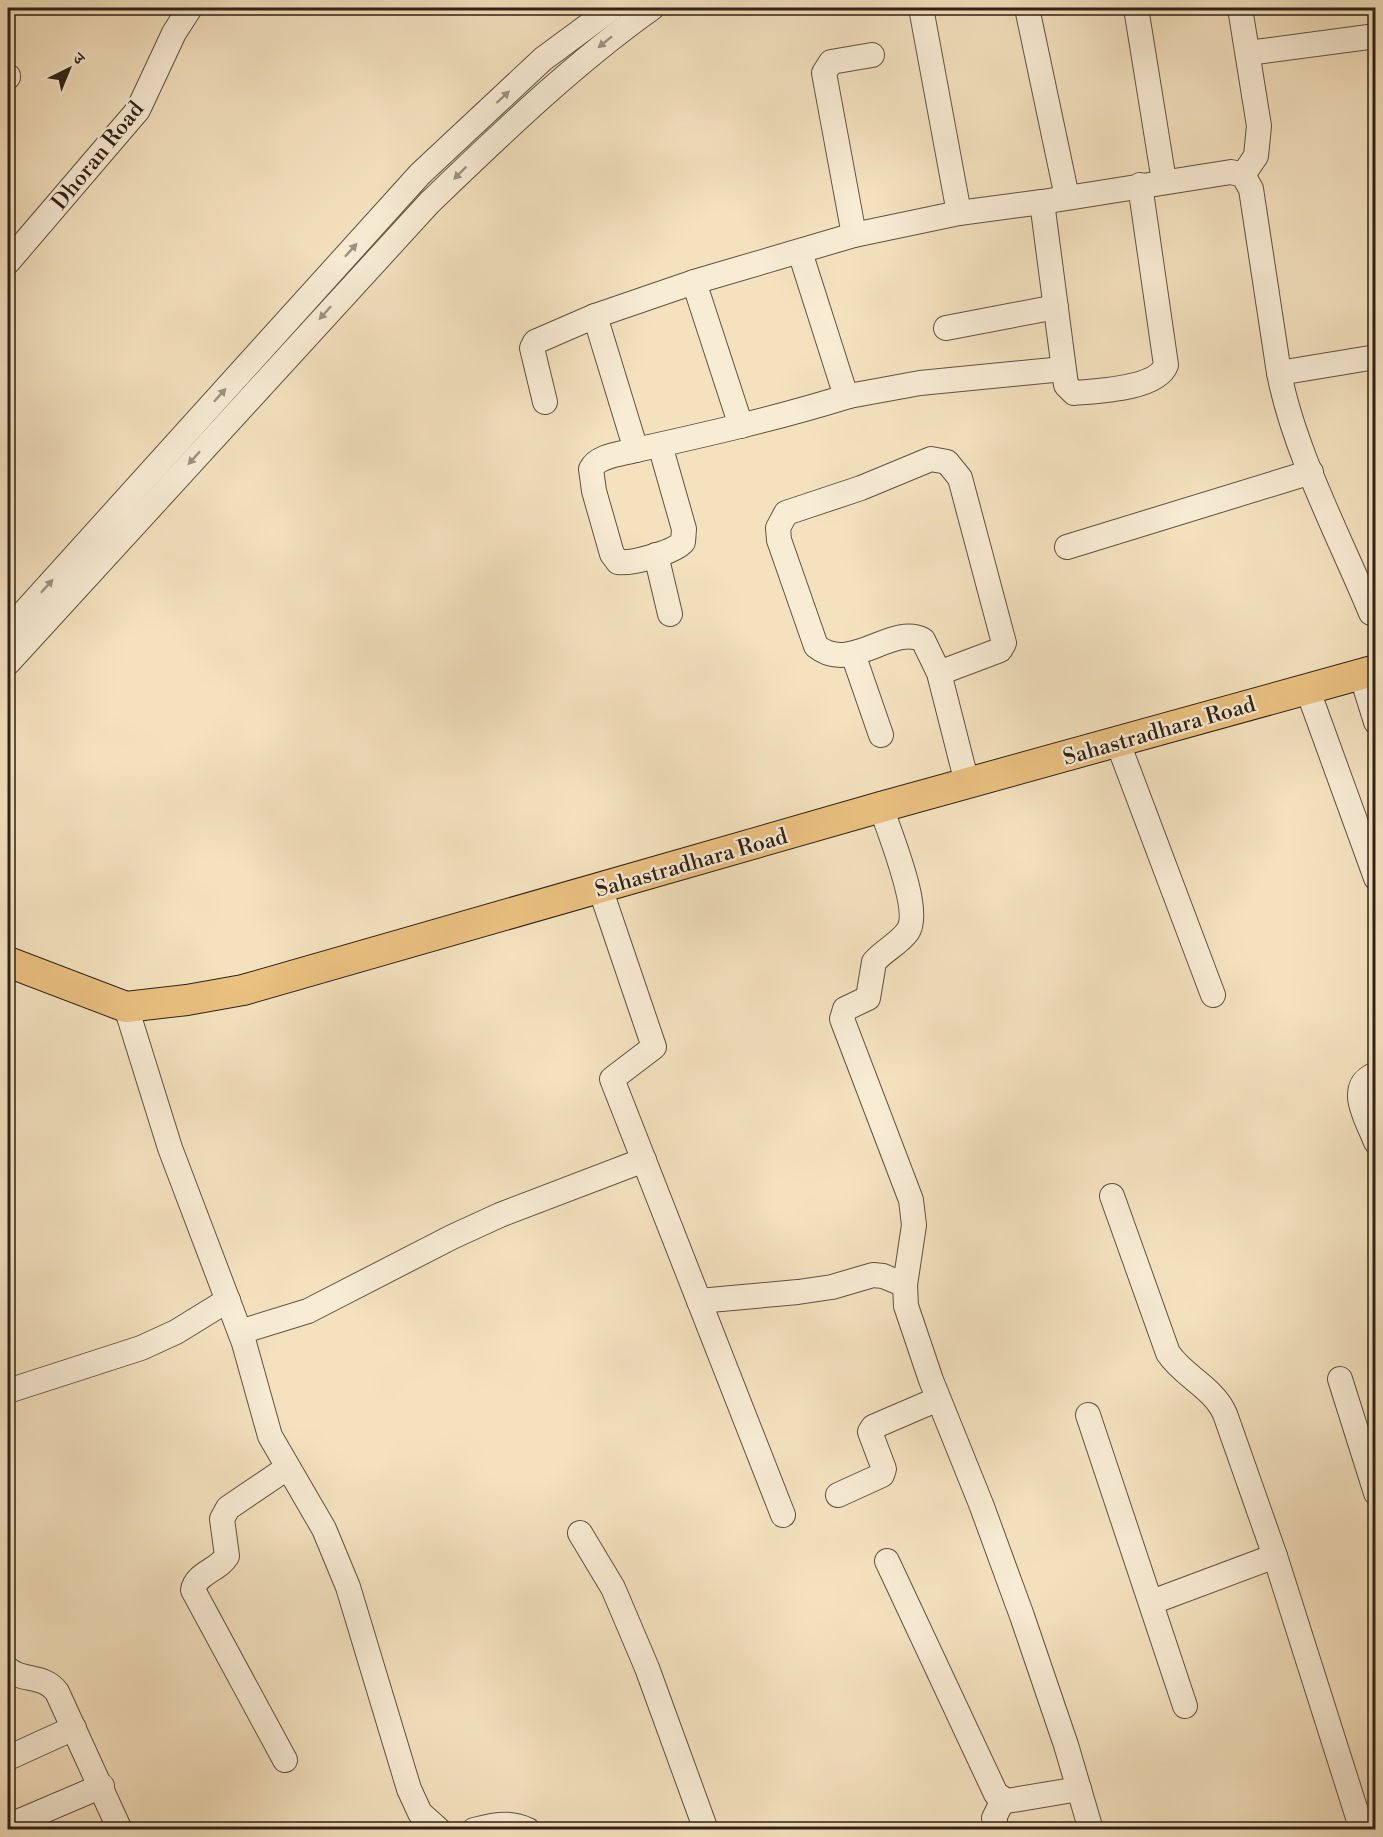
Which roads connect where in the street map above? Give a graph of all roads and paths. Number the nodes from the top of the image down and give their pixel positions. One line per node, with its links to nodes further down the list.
1 (190, 8): 23 (street, Dhoran Road)
2 (612, 8): 11 (street)
3 (652, 8): 12 (street, one-way to 12)
4 (921, 8): 20 (street)
5 (1027, 8): 18 (street)
6 (1136, 8): 15 (street)
7 (1240, 8): 9 (street)
8 (1376, 36): 9 (street)
9 (1248, 53): 14 (street)
10 (872, 55): 21 (street)
11 (536, 66): 12 (street); 13 (street, one-way to 11)
12 (555, 86): 17 (street, one-way to 17)
13 (420, 174): 17 (street); 41 (street, one-way to 13)
14 (1243, 175): 15 (street); 30 (street)
15 (1164, 180): 16 (street)
16 (1140, 185): 18 (street); 29 (street)
17 (439, 193): 43 (street, one-way to 43)
18 (1067, 197): 19 (street)
19 (1042, 202): 20 (street); 25 (street)
20 (959, 213): 21 (street)
21 (854, 236): 22 (street)
22 (800, 252): 24 (street); 31 (street)
23 (8, 262)
24 (694, 282): 26 (street); 33 (street)
25 (1056, 307): 27 (street); 29 (street)
26 (595, 316): 32 (street); 35 (street)
27 (946, 328)
28 (1376, 357): 30 (street)
29 (1063, 369): 31 (street)
30 (1279, 373): 36 (street)
31 (849, 396): 33 (street)
32 (545, 402)
33 (741, 426): 34 (street)
34 (660, 445): 35 (street); 38 (street)
35 (636, 450): 38 (street)
36 (1311, 472): 37 (street); 39 (street)
37 (1067, 547)
38 (656, 555): 40 (street)
39 (1371, 613)
40 (670, 614)
41 (8, 630)
42 (853, 654): 45 (street); 45 (street); 48 (street)
43 (8, 663)
44 (1368, 672): 46 (main road, Sahastradhara Road); 47 (street)
45 (939, 673): 50 (street)
46 (1307, 688): 49 (main road, Sahastradhara Road); 52 (street)
47 (1376, 722)
48 (881, 735)
49 (1118, 743): 50 (main road, Sahastradhara Road); 55 (street)
50 (967, 783): 51 (main road, Sahastradhara Road)
51 (881, 807): 53 (main road, Sahastradhara Road); 61 (street)
52 (1376, 878)
53 (600, 888): 56 (main road, Sahastradhara Road); 59 (street)
54 (8, 963): 56 (main road, Sahastradhara Road)
55 (1213, 995)
56 (126, 1007): 62 (street)
57 (1376, 1074): 58 (street)
58 (1376, 1142)
59 (644, 1160): 63 (street); 64 (street)
60 (1112, 1196): 74 (street)
61 (905, 1285): 63 (street); 67 (street)
62 (228, 1300): 64 (street); 66 (street)
63 (699, 1301): 72 (street)
64 (240, 1332): 69 (street)
65 (1340, 1379): 70 (street)
66 (8, 1391)
67 (938, 1399): 71 (street); 83 (street)
68 (1088, 1415): 76 (street)
69 (287, 1468): 81 (street); 87 (street)
70 (1376, 1493)
71 (838, 1495)
72 (783, 1515)
73 (580, 1533): 90 (street)
74 (1275, 1556): 76 (street); 93 (street)
75 (887, 1561): 84 (street)
76 (1152, 1602): 78 (street)
77 (8, 1669): 79 (street)
78 (1185, 1706)
79 (74, 1728): 80 (street); 82 (street)
80 (8, 1758)
81 (285, 1760)
82 (102, 1786): 85 (street); 86 (street)
83 (1079, 1789): 84 (street); 92 (street)
84 (1002, 1800): 91 (street)
85 (8, 1826)
86 (120, 1830)
87 (439, 1830)
88 (474, 1830): 89 (street)
89 (528, 1830)
90 (706, 1830)
91 (996, 1830)
92 (1091, 1830)
93 (1362, 1830)

